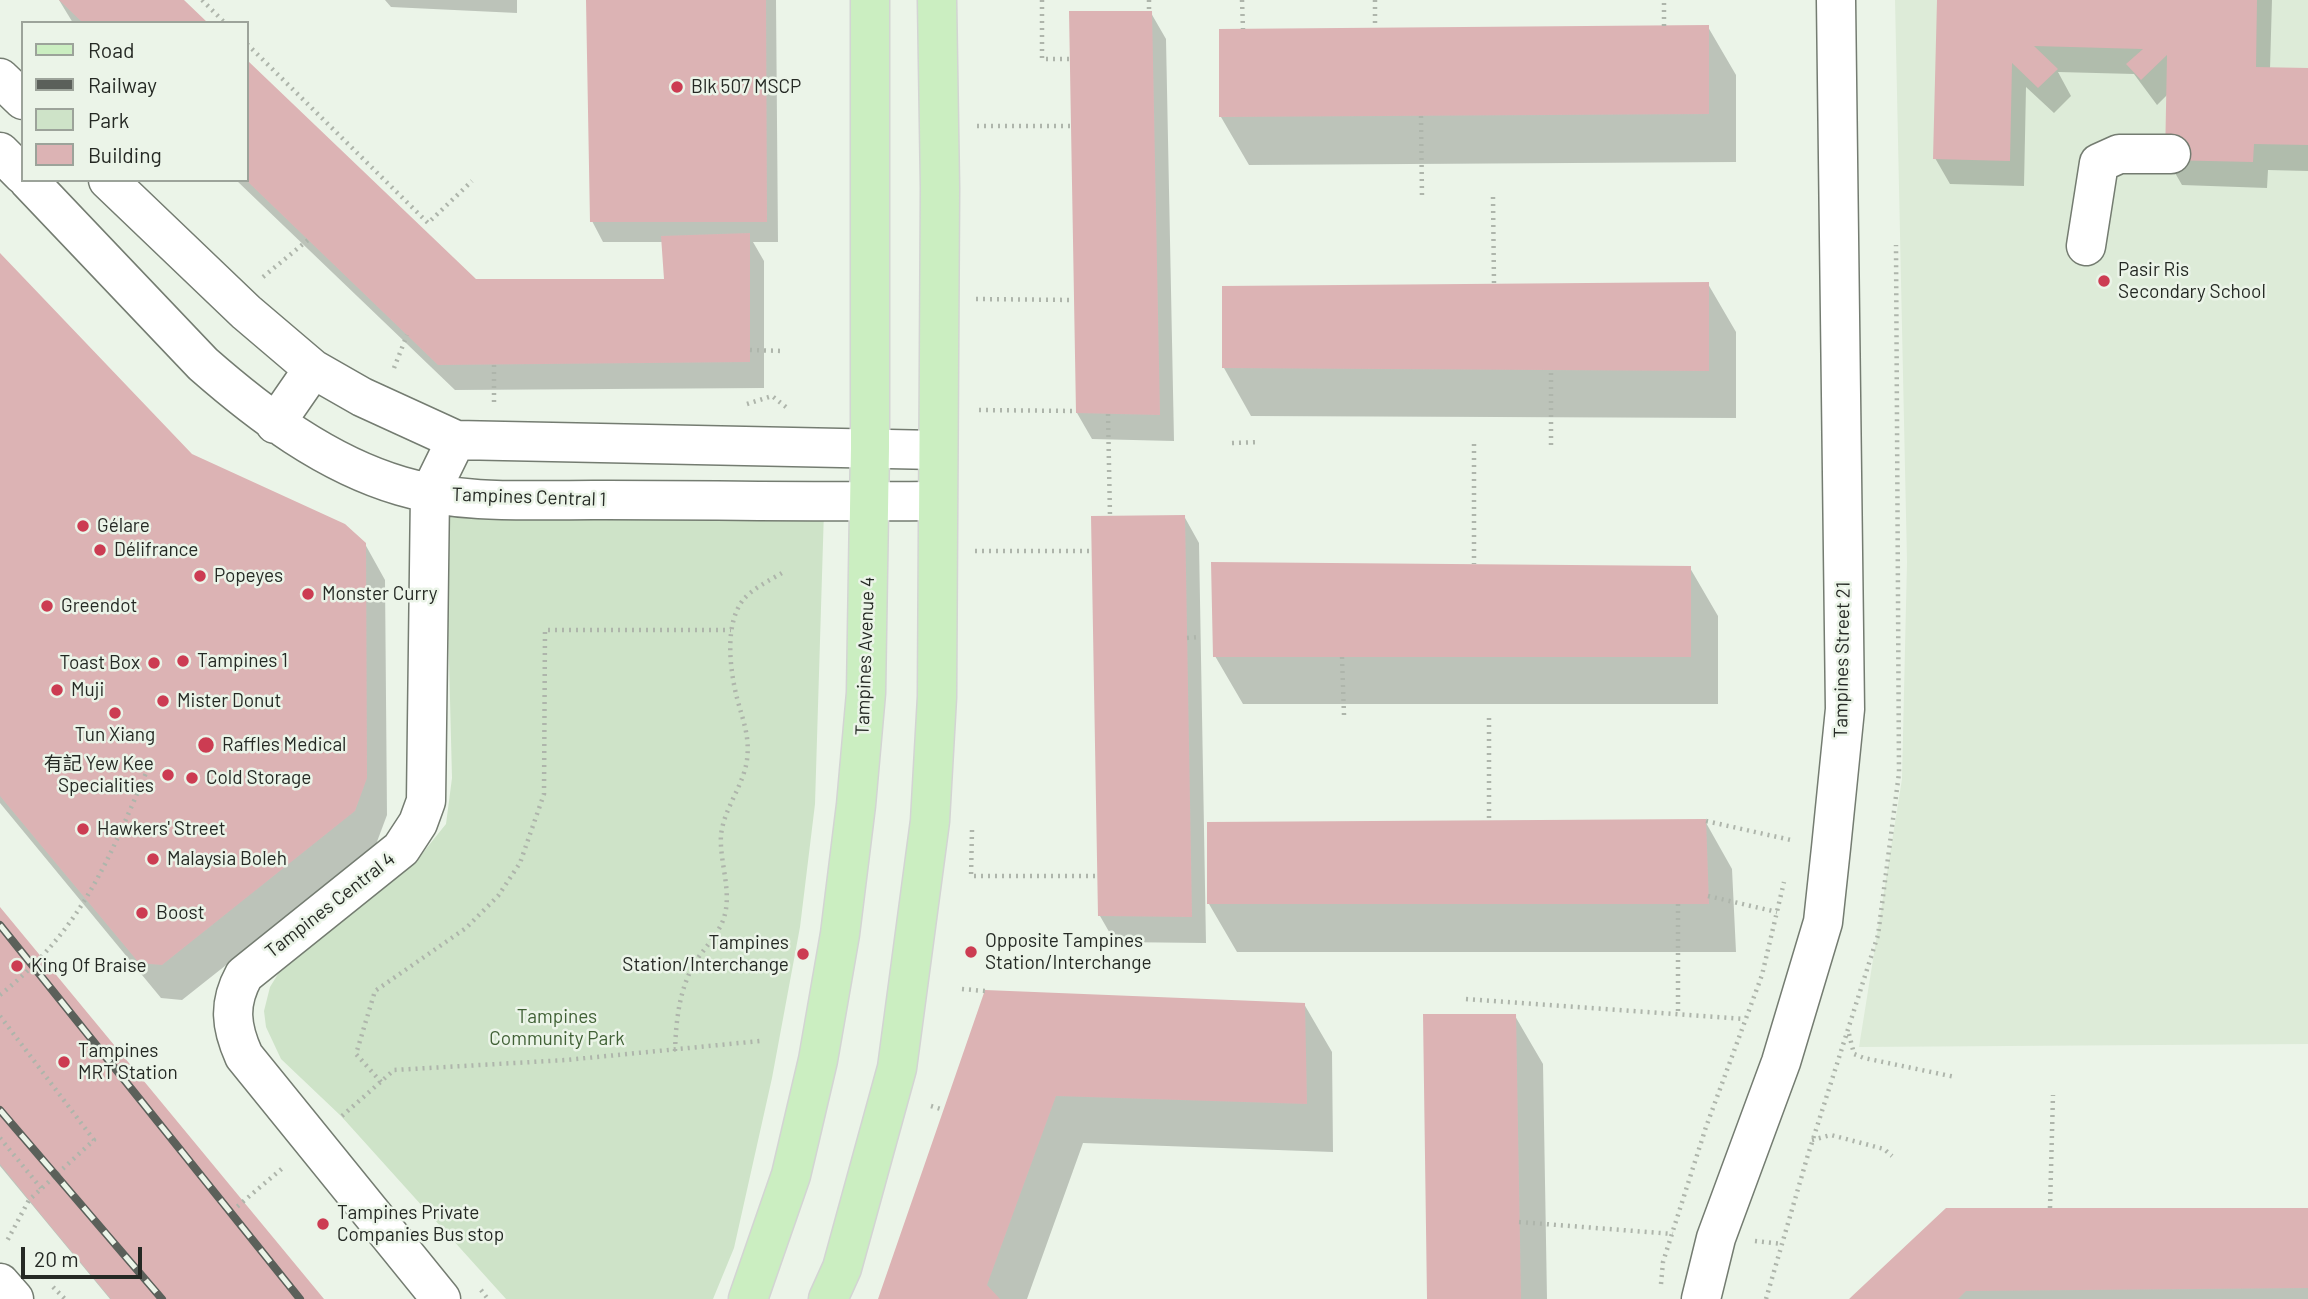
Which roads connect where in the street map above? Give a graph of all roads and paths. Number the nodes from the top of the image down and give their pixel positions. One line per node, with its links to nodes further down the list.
1 (202, 0): 11 (path)
2 (870, 0): 58 (main road, Tampines Avenue 4)
3 (937, 0): 59 (main road)
4 (1042, 0): 16 (path)
5 (1149, 0): 10 (path)
6 (1242, 0): 14 (path)
7 (1375, 0): 13 (path)
8 (1664, 0): 12 (path)
9 (1836, 0): 86 (street, Tampines Street 21)
10 (1149, 11)
11 (223, 21)
12 (1664, 26)
13 (1375, 28)
14 (1243, 29)
15 (248, 45): 25 (path)
16 (1070, 59)
17 (0, 78): 18 (street)
18 (21, 98)
19 (1421, 116): 28 (path)
20 (985, 126): 21 (path)
21 (1071, 126)
22 (0, 152): 24 (street)
23 (2171, 154): 32 (street)
24 (21, 173)
25 (472, 181)
26 (30, 182): 52 (street, Tampines Central 1)
27 (110, 182): 41 (street)
28 (1422, 197)
29 (1493, 197): 34 (path)
30 (308, 240): 33 (path)
31 (1896, 245): 94 (path)
32 (2086, 247)
33 (259, 280)
34 (1494, 284)
35 (988, 299): 36 (path)
36 (1074, 300)
37 (407, 335): 43 (path)
38 (750, 350): 39 (path)
39 (784, 351)
40 (494, 365): 46 (path)
41 (313, 369): 52 (street); 53 (street)
42 (1551, 370): 57 (path)
43 (392, 373)
44 (772, 396): 47 (path)
45 (482, 407): 46 (path)
46 (494, 408): 48 (path)
47 (736, 408)
48 (504, 409)
49 (986, 410): 50 (path)
50 (1076, 411)
51 (1108, 414): 63 (path)
52 (275, 424): 60 (street, Tampines Central 1)
53 (456, 440): 58 (street); 60 (street, Tampines Central 4)
54 (1259, 442): 55 (path)
55 (1232, 443)
56 (1474, 444): 66 (path)
57 (1551, 445)
58 (870, 448): 59 (street); 61 (main road, Tampines Avenue 4)
59 (937, 450): 62 (main road)
60 (430, 493): 61 (street, Tampines Central 1); 119 (street, Tampines Central 4)
61 (869, 501): 62 (street, Tampines Central 1); 121 (main road, Tampines Avenue 4)
62 (937, 501): 122 (main road)
63 (1110, 516)
64 (964, 551): 65 (path)
65 (1092, 551)
66 (1475, 565)
67 (782, 573): 68 (path)
68 (731, 629): 96 (path); 98 (path)
69 (1199, 637): 70 (path)
70 (1186, 638)
71 (1342, 657): 72 (path)
72 (1343, 715)
73 (1489, 718): 75 (path)
74 (149, 766): 89 (path)
75 (1489, 821)
76 (1706, 821): 78 (path)
77 (1798, 828): 78 (path)
78 (1794, 841): 79 (path)
79 (1792, 852)
80 (1786, 876): 85 (path)
81 (971, 877): 82 (path)
82 (1098, 877)
83 (1708, 896): 85 (path)
84 (1678, 904): 91 (path)
85 (1777, 912): 86 (path); 93 (path)
86 (1823, 922): 112 (street, Tampines Street 21)
87 (962, 989): 88 (path)
88 (985, 991)
89 (0, 995)
90 (1466, 999): 91 (path)
91 (1678, 1014): 93 (path)
92 (0, 1016): 107 (path)
93 (1744, 1018): 111 (path)
94 (1849, 1029): 97 (path); 104 (path)
95 (760, 1041): 96 (path)
96 (675, 1051): 98 (path)
97 (1955, 1077)
98 (381, 1082): 102 (path)
99 (2053, 1095): 108 (path)
100 (931, 1106): 101 (path)
101 (944, 1110)
102 (337, 1121)
103 (0, 1138): 107 (path)
104 (1812, 1141): 105 (path); 114 (path)
105 (1892, 1156)
106 (288, 1163): 109 (path)
107 (41, 1188): 113 (path)
108 (2050, 1208)
109 (232, 1211)
110 (1519, 1222): 111 (path)
111 (1672, 1234): 112 (path); 116 (path)
112 (1716, 1238): 114 (path); 123 (street, Tampines Street 21)
113 (7, 1241)
114 (1782, 1244): 124 (path)
115 (0, 1283): 118 (street)
116 (1661, 1287)
117 (480, 1289): 120 (path)
118 (14, 1299)
119 (441, 1299)
120 (488, 1299)
121 (748, 1299)
122 (828, 1299)
123 (1701, 1299)
124 (1766, 1299)

